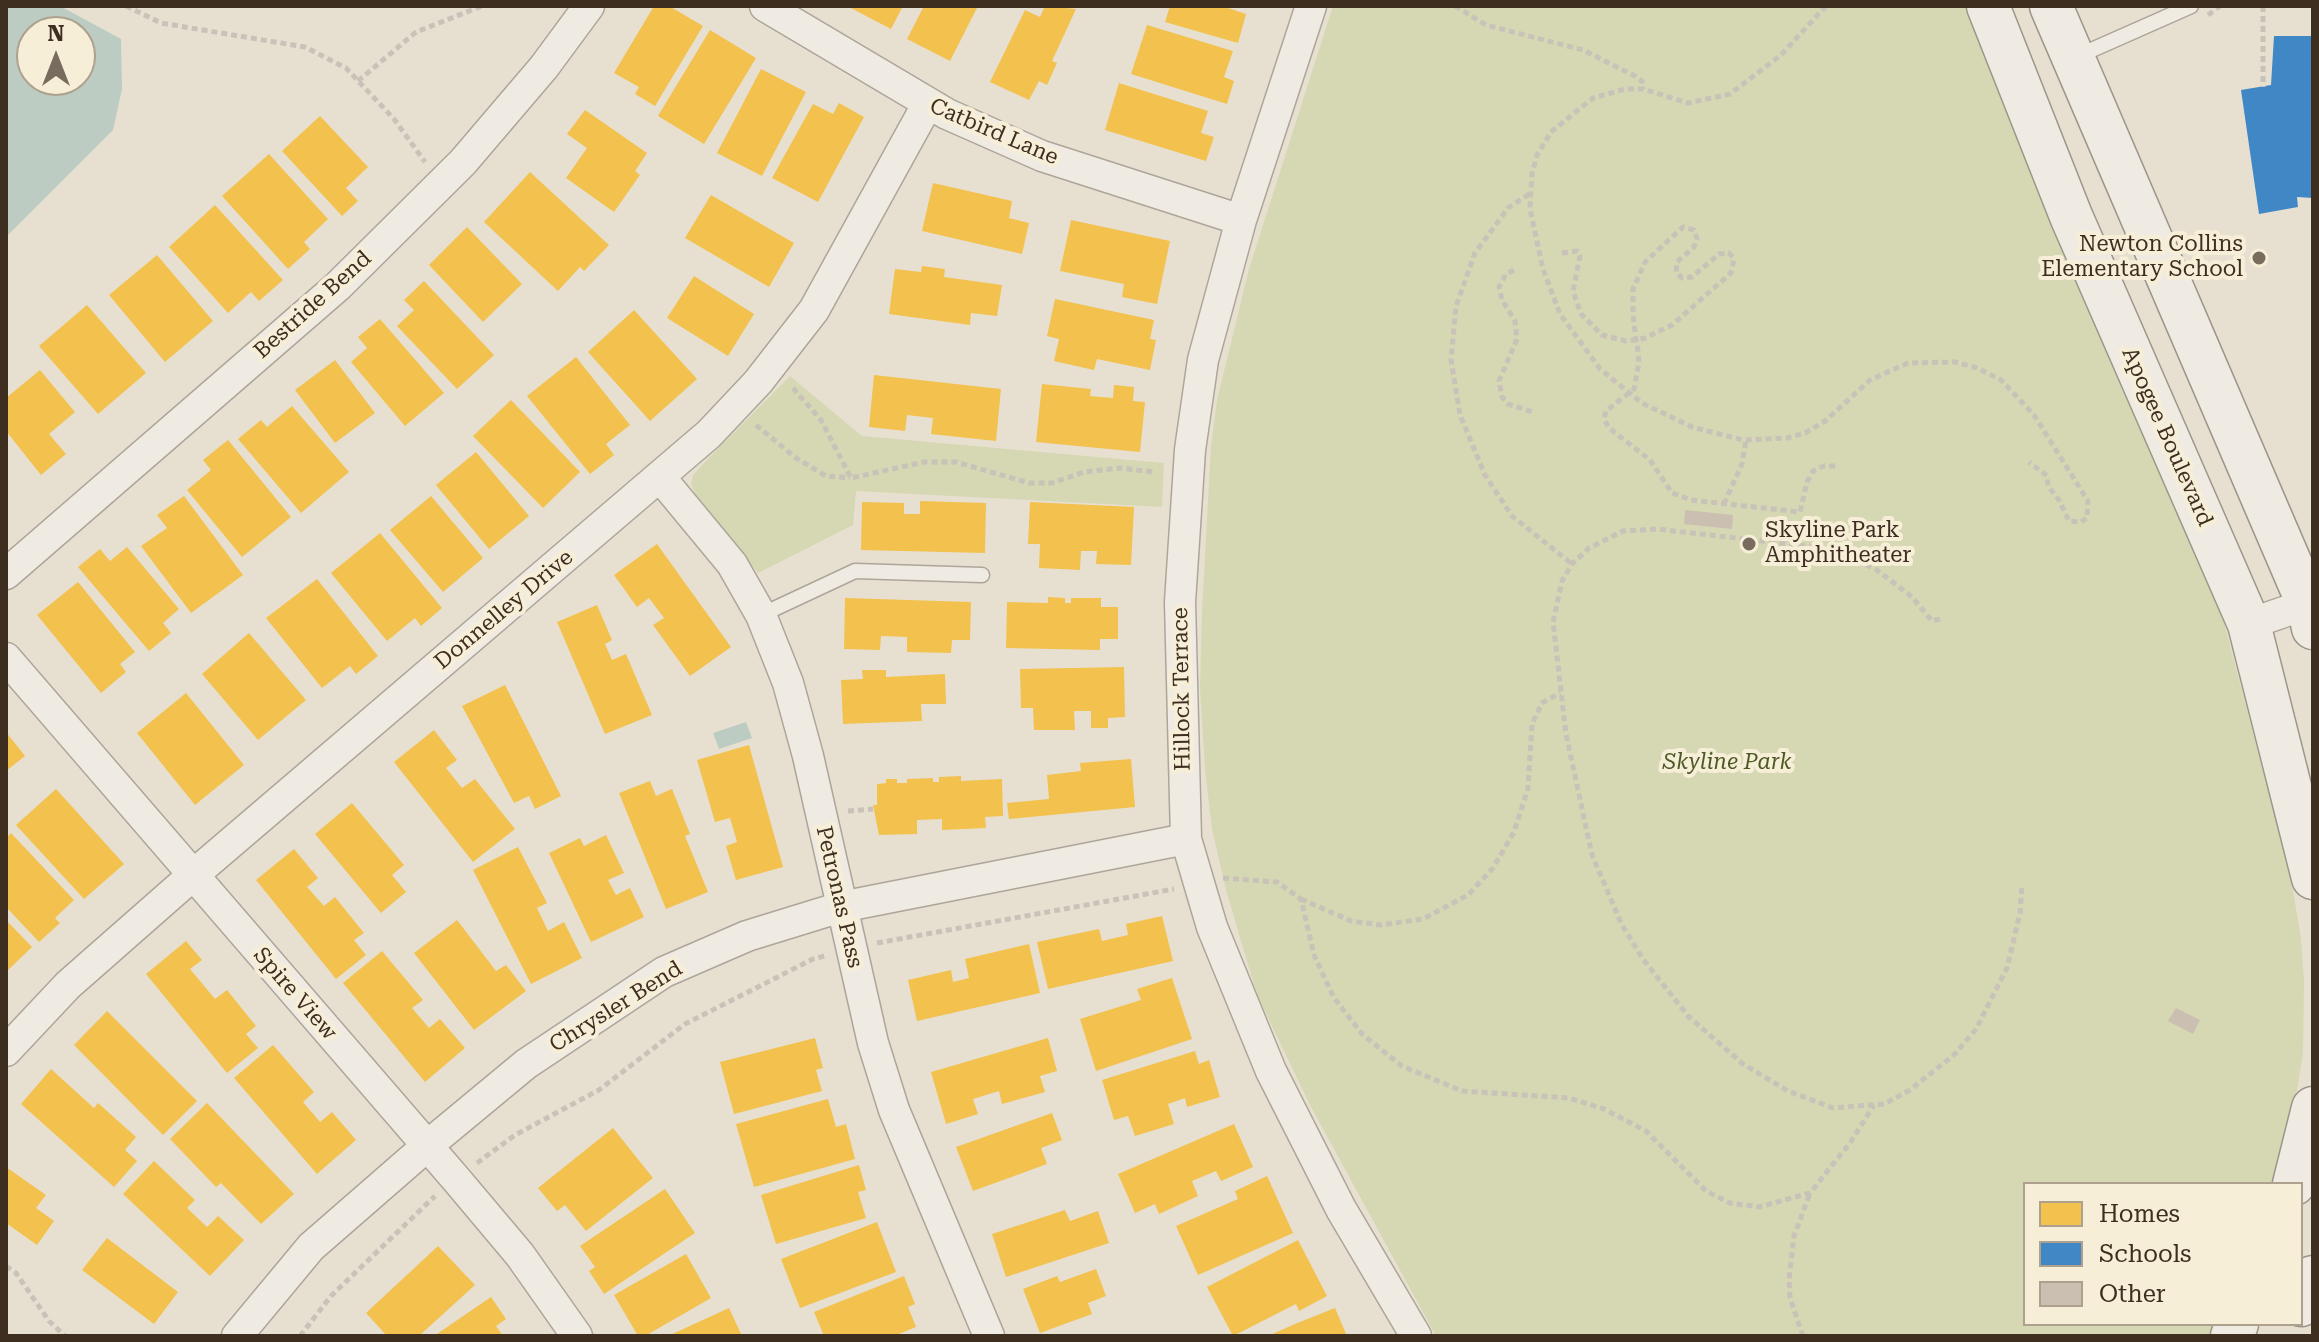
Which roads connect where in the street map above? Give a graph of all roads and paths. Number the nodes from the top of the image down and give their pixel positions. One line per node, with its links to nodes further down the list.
1 (126, 6): 13 (path)
2 (482, 6): 13 (path)
3 (589, 6): 35 (street, Bestride Bend)
4 (765, 6): 16 (street, Catbird Lane)
5 (1311, 6): 19 (street, Hillock Terrace)
6 (1455, 6): 15 (path)
7 (1826, 6): 15 (path)
8 (1988, 6): 40 (street, Apogee Boulevard)
9 (2051, 6): 12 (street)
10 (2191, 6): 12 (lane)
11 (2263, 6): 14 (path)
12 (2074, 58): 37 (street)
13 (358, 81): 17 (path)
14 (2263, 87)
15 (1643, 89): 18 (path)
16 (927, 105): 19 (street, Catbird Lane); 31 (street, Donnelley Drive)
17 (430, 166)
18 (1530, 193): 24 (path); 34 (path)
19 (1241, 220): 45 (street, Hillock Terrace)
20 (1562, 253): 22 (path)
21 (1514, 270): 25 (path)
22 (1636, 340): 22 (path); 24 (path)
23 (793, 388): 32 (path)
24 (1630, 395): 27 (path); 33 (path)
25 (1532, 412)
26 (756, 425): 32 (path)
27 (1746, 440): 28 (path); 33 (path)
28 (2029, 462)
29 (1839, 466): 33 (path)
30 (1154, 472): 32 (path)
31 (660, 477): 38 (street, Petronas Pass); 46 (street, Donnelley Drive)
32 (851, 478)
33 (1724, 504)
34 (1572, 564): 39 (path); 42 (path)
35 (6, 574)
36 (982, 575): 38 (lane)
37 (2311, 612): 40 (street)
38 (761, 615): 52 (street, Petronas Pass)
39 (1940, 619)
40 (2249, 624): 48 (street, Apogee Boulevard)
41 (6, 658): 46 (street, Spire View)
42 (1560, 693): 51 (path); 56 (path)
43 (873, 809): 44 (path)
44 (843, 811)
45 (1186, 839): 52 (street, Chrysler Bend); 71 (street, Hillock Terrace)
46 (192, 876): 55 (street, Donnelley Drive); 58 (street, Spire View)
47 (1232, 876): 51 (path)
48 (2313, 878)
49 (2022, 884): 56 (path)
50 (1175, 889): 53 (path)
51 (1301, 899): 61 (path)
52 (841, 907): 58 (street, Chrysler Bend); 70 (street, Petronas Pass)
53 (866, 946)
54 (829, 955): 59 (path)
55 (6, 1051)
56 (1874, 1105): 61 (path)
57 (2313, 1108): 60 (street)
58 (427, 1146): 67 (street, Chrysler Bend); 69 (street, Spire View)
59 (468, 1169)
60 (2294, 1182)
61 (1810, 1193): 72 (path)
62 (438, 1194): 68 (path)
63 (6, 1266): 66 (path)
64 (2313, 1277): 65 (street)
65 (2303, 1300)
66 (65, 1336)
67 (237, 1336)
68 (300, 1336)
69 (577, 1336)
70 (989, 1336)
71 (1416, 1336)
72 (1803, 1336)

